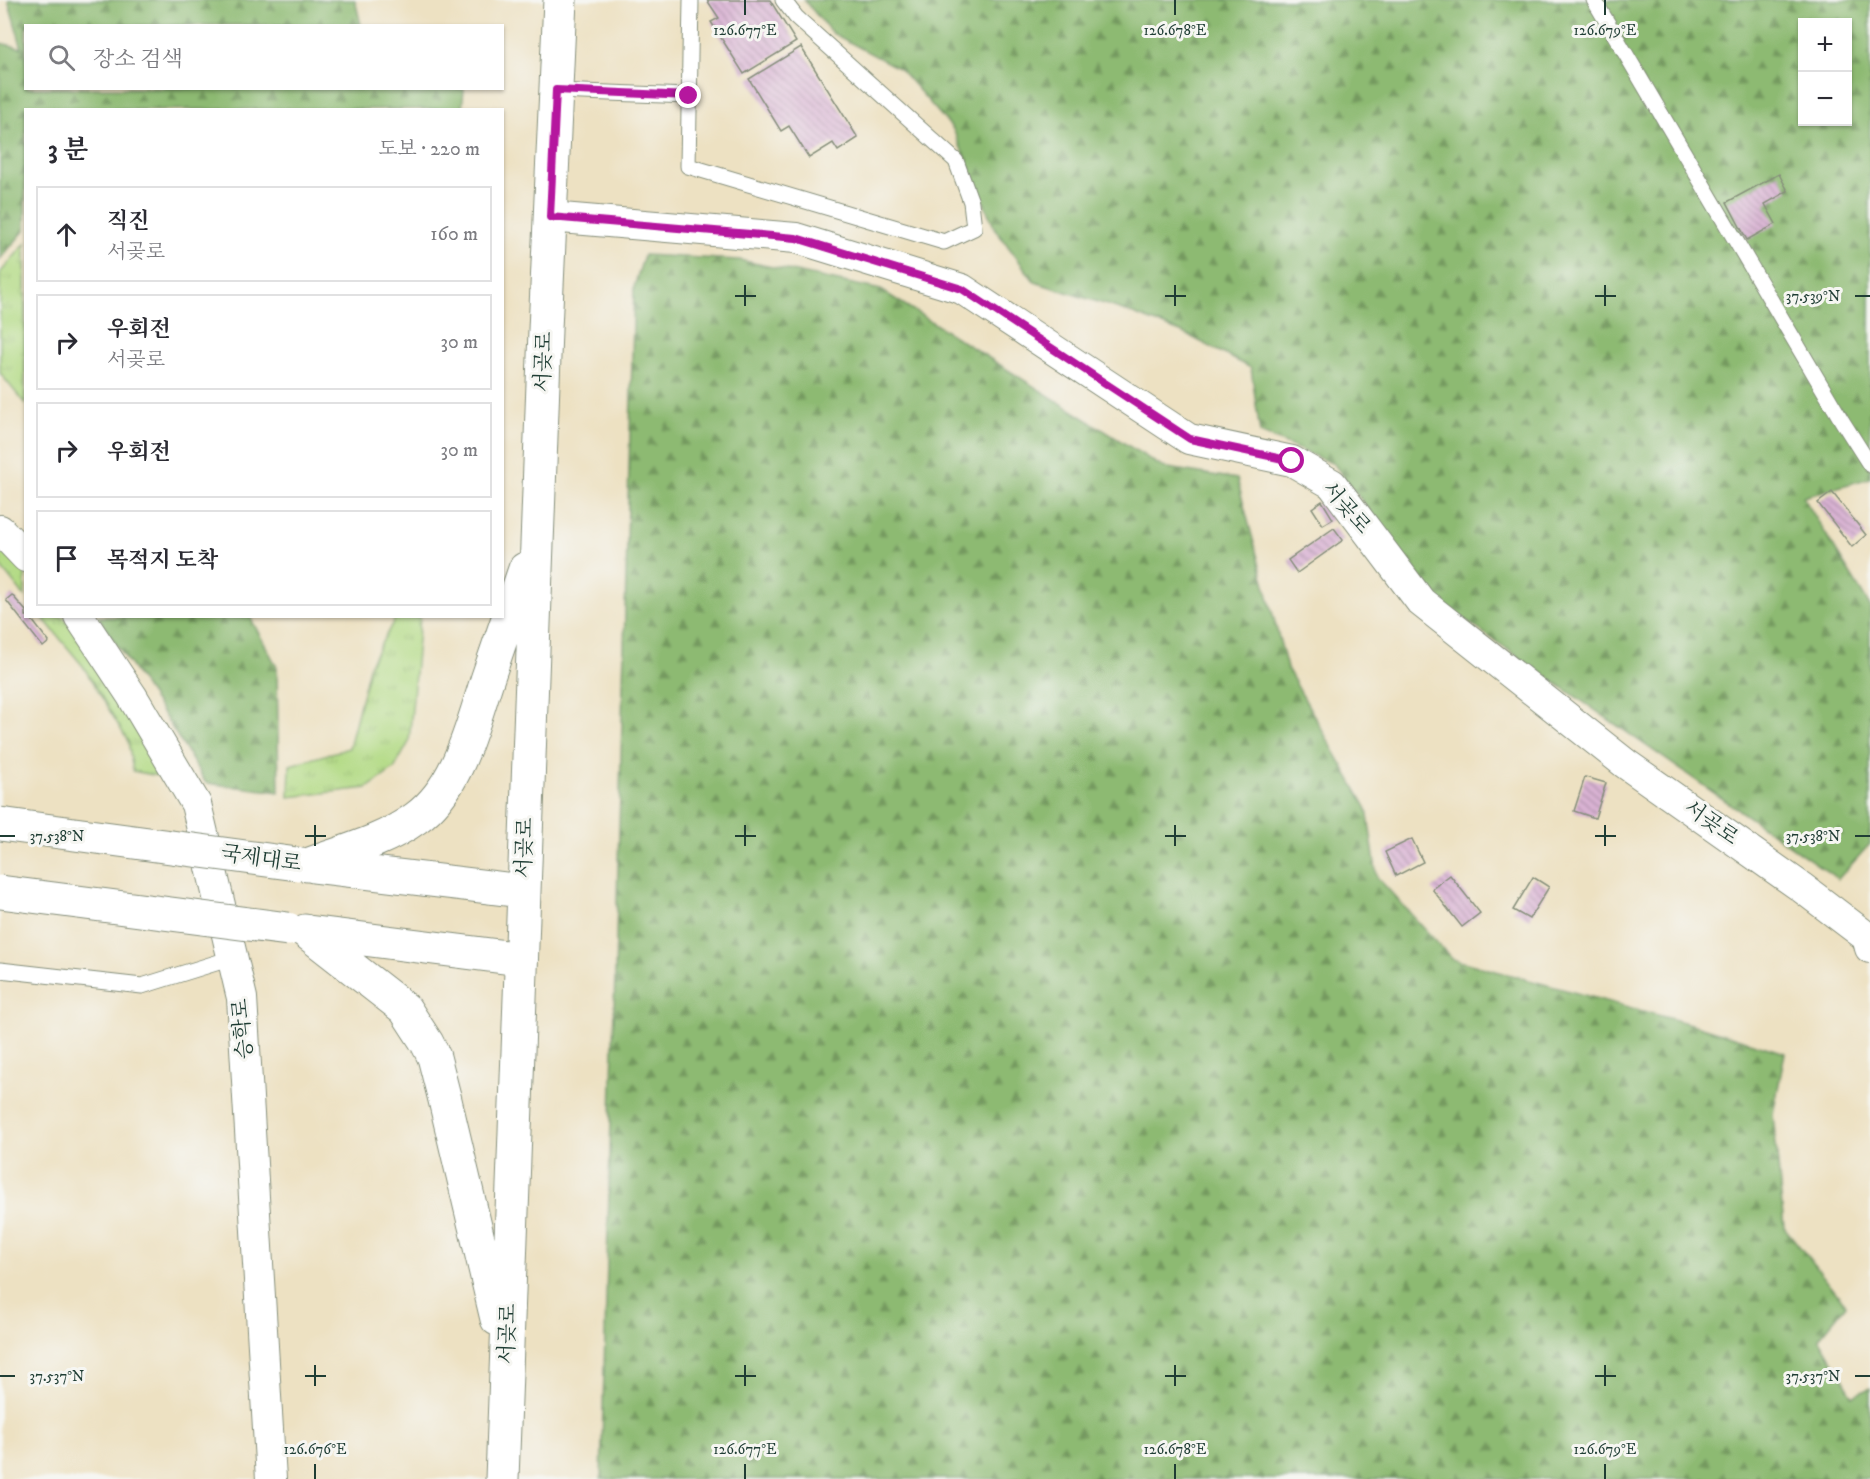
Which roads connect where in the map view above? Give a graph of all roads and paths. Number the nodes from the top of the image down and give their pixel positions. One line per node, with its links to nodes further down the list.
1 (560, 0): 5 (main road, 서곶로)
2 (691, 0): 6 (lane)
3 (783, 0): 6 (lane)
4 (1594, 0): 8 (lane)
5 (556, 90): 6 (lane); 7 (main road, 서곶로)
6 (689, 96)
7 (550, 217): 10 (main road, 서곶로); 18 (street, 서곶로)
8 (1870, 465)
9 (0, 530): 11 (street)
10 (537, 533): 14 (main road); 15 (main road, 서곶로)
11 (24, 555)
12 (80, 618): 19 (street, 승학로)
13 (0, 824): 14 (main road, 국제대로, bridge)
14 (302, 865): 15 (main road, 국제대로)
15 (523, 891): 20 (main road, 서곶로)
16 (0, 892): 17 (main road, bridge)
17 (297, 930): 20 (main road); 22 (main road)
18 (1870, 948)
19 (232, 958): 21 (lane); 23 (street, 승학로)
20 (521, 959): 22 (main road, 서곶로)
21 (0, 970)
22 (507, 1362): 24 (main road, 서곶로)
23 (271, 1479)
24 (502, 1479)

